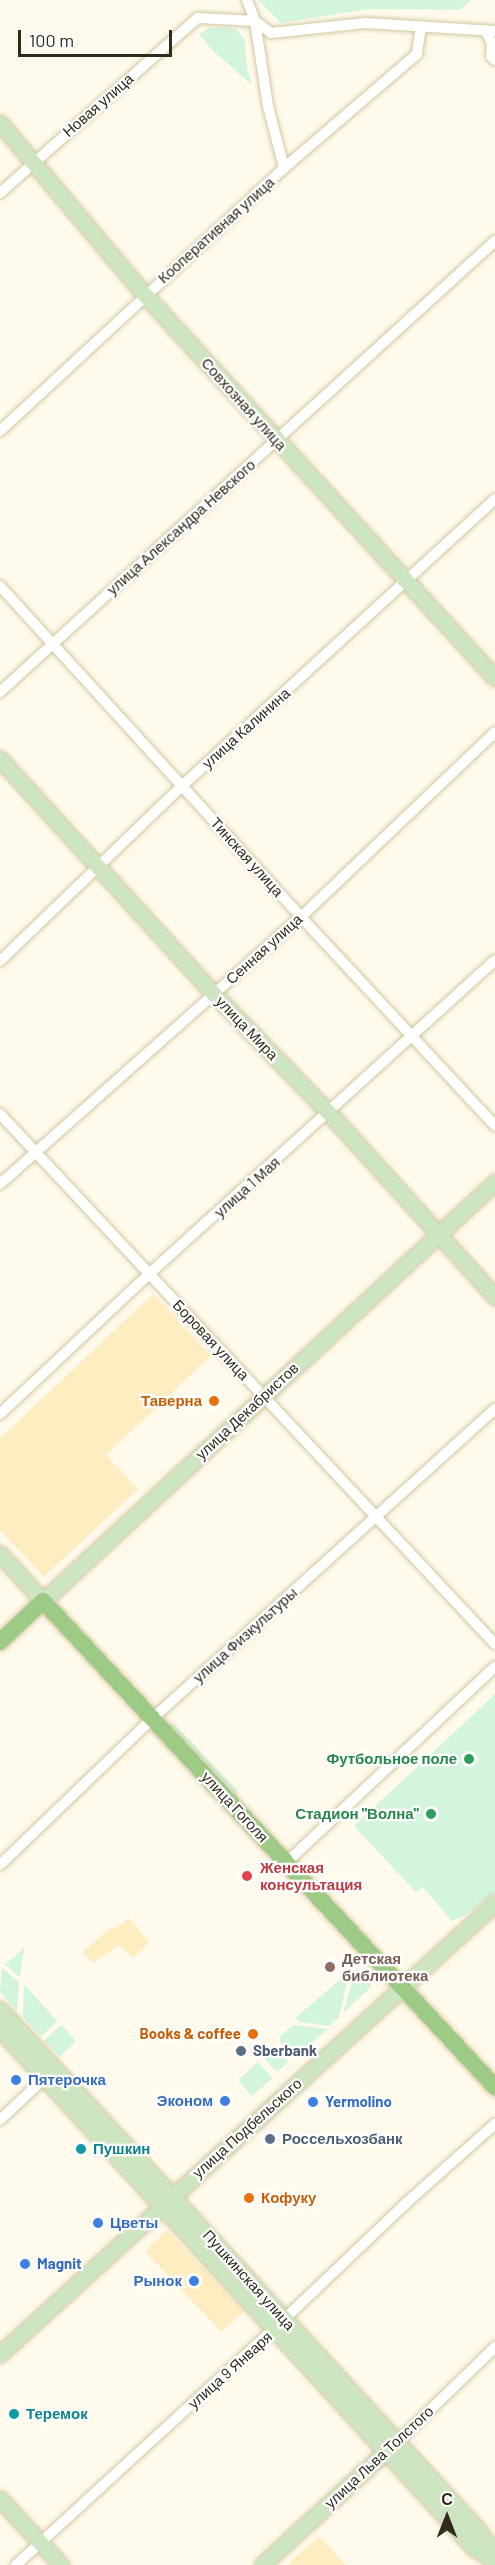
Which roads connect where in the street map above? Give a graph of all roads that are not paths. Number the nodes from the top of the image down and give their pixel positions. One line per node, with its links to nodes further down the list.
1 (247, 0): 2 (street)
2 (255, 21): 5 (street); 6 (street); 9 (street, Новая улица)
3 (421, 26): 4 (street); 5 (street); 10 (street, Кооперативная улица)
4 (490, 30): 7 (street)
5 (271, 33): 6 (street)
6 (259, 44): 10 (street)
7 (495, 60)
8 (0, 123): 9 (main road, Совхозная улица)
9 (34, 161): 11 (street, Новая улица); 13 (main road, Совхозная улица)
10 (284, 168): 13 (street, Кооперативная улица)
11 (0, 193)
12 (495, 241): 15 (street, улица Александра Невского)
13 (145, 295): 14 (street, Кооперативная улица); 15 (main road, Совхозная улица)
14 (0, 431)
15 (276, 440): 17 (main road, Совхозная улица); 19 (street, улица Александра Невского)
16 (495, 499): 17 (street, улица Калинина)
17 (405, 582): 20 (main road, Совхозная улица); 24 (street, улица Калинина)
18 (0, 586): 19 (street, Тинская улица)
19 (52, 645): 21 (street, улица Александра Невского); 24 (street, Тинская улица)
20 (495, 678)
21 (0, 692)
22 (495, 732): 26 (street, Сенная улица)
23 (0, 759): 25 (main road, улица Мира)
24 (183, 785): 25 (street, улица Калинина); 26 (street, Тинская улица)
25 (98, 868): 28 (street, улица Калинина); 29 (main road, улица Мира)
26 (301, 917): 29 (street, Сенная улица); 30 (street, Тинская улица)
27 (495, 960): 30 (street, улица 1 Мая)
28 (0, 961)
29 (214, 994): 31 (main road, улица Мира); 34 (street, Сенная улица)
30 (411, 1037): 31 (street, улица 1 Мая); 33 (street, Тинская улица)
31 (329, 1113): 37 (main road, улица Мира); 38 (street, улица 1 Мая)
32 (0, 1114): 34 (street, Боровая улица)
33 (495, 1126)
34 (36, 1151): 36 (street, Сенная улица); 38 (street, Боровая улица)
35 (495, 1182): 37 (main road, улица Декабристов)
36 (0, 1184)
37 (439, 1235): 39 (main road, улица Мира); 40 (main road, улица Декабристов)
38 (149, 1274): 40 (street, Боровая улица); 42 (street, улица 1 Мая)
39 (495, 1297)
40 (263, 1396): 43 (street, Боровая улица); 45 (main road, улица Декабристов)
41 (495, 1409): 43 (street, улица Физкультуры)
42 (0, 1414)
43 (375, 1519): 47 (street, Боровая улица); 49 (street, улица Физкультуры)
44 (0, 1554): 45 (main road, улица Гоголя)
45 (43, 1601): 46 (main road, улица Декабристов); 49 (main road, улица Гоголя)
46 (0, 1642)
47 (495, 1644)
48 (495, 1667): 50 (street)
49 (153, 1718): 50 (main road, улица Гоголя); 51 (street, улица Физкультуры)
50 (286, 1862): 53 (main road, улица Гоголя)
51 (0, 1865)
52 (495, 1903): 53 (main road, улица Подбельского)
53 (403, 1986): 57 (main road, улица Гоголя); 60 (main road, улица Подбельского)
54 (0, 2009): 56 (main road, Пушкинская улица)
55 (0, 2029): 56 (main road, Пушкинская улица)
56 (50, 2073): 58 (street); 60 (main road, Пушкинская улица)
57 (495, 2087)
58 (0, 2120)
59 (495, 2124): 61 (street, улица 9 Января)
60 (167, 2201): 61 (main road, Пушкинская улица); 63 (main road, улица Подбельского)
61 (279, 2324): 64 (main road, Пушкинская улица); 66 (street, улица 9 Января)
62 (495, 2347): 64 (street, улица Льва Толстого)
63 (0, 2354)
64 (391, 2447): 67 (main road, Пушкинская улица); 68 (main road, Пушкинская улица); 71 (main road, улица Льва Толстого)
65 (0, 2499): 66 (main road)
66 (40, 2542): 69 (street, улица 9 Января); 70 (main road)
67 (495, 2553)
68 (495, 2561)
69 (16, 2565)
70 (61, 2565)
71 (262, 2565)

